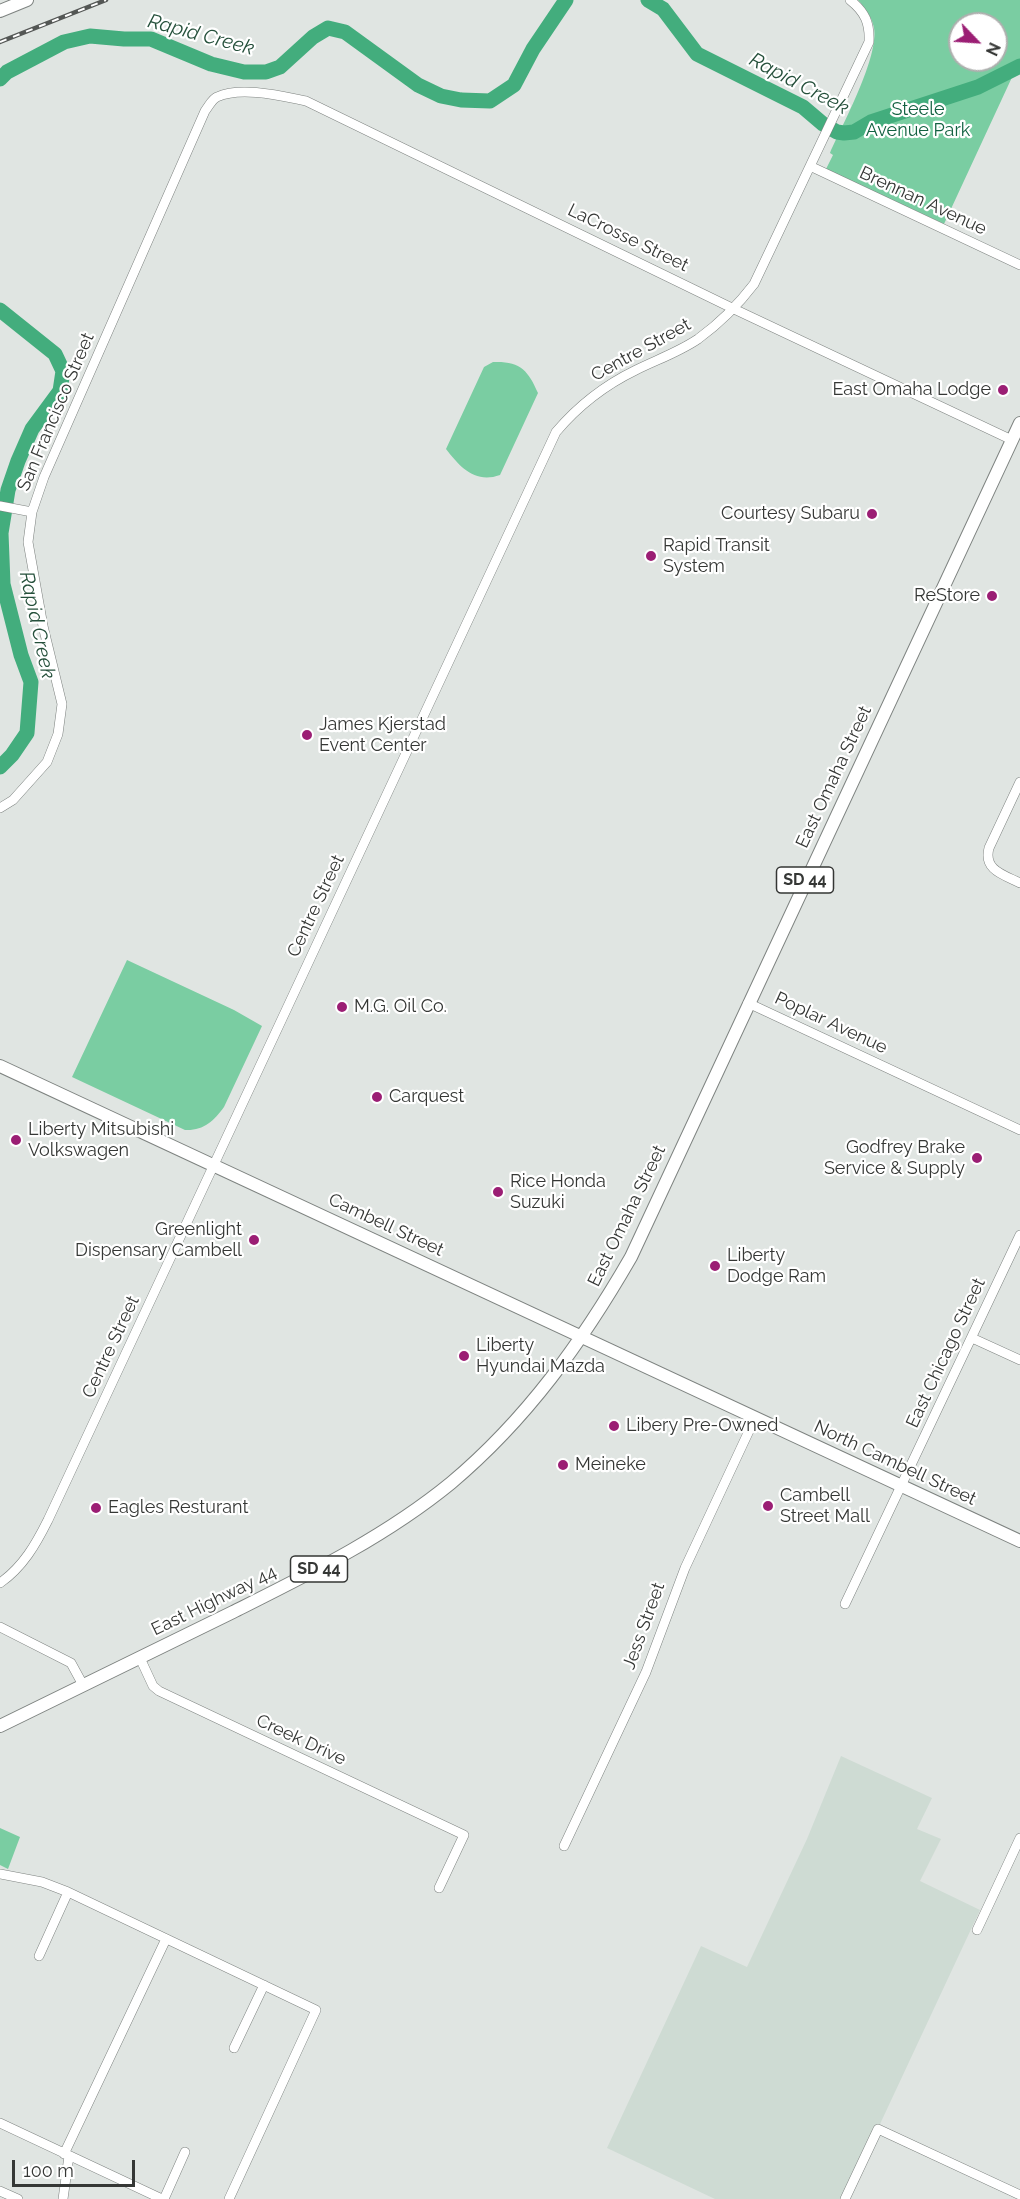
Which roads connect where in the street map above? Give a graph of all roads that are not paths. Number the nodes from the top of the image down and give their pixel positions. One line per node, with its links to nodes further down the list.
1 (27, 0): 3 (main road)
2 (850, 0): 5 (street, Centre Street)
3 (0, 11)
4 (215, 98): 7 (street, LaCrosse Street); 11 (street, San Francisco Street)
5 (812, 167): 6 (street, Brennan Avenue); 7 (street, Centre Street)
6 (1020, 265)
7 (734, 309): 9 (street, LaCrosse Street); 19 (street, Centre Street)
8 (1020, 423): 9 (main road, East Omaha Street / SD 44)
9 (1016, 441): 16 (main road, East Omaha Street / SD 44)
10 (0, 506): 11 (street)
11 (32, 512): 14 (street, San Francisco Street)
12 (1020, 782): 13 (street)
13 (1017, 798): 15 (street)
14 (0, 808)
15 (1020, 883)
16 (748, 1003): 18 (street, Poplar Avenue); 21 (main road, East Omaha Street / SD 44)
17 (0, 1066): 19 (main road, Cambell Street)
18 (1020, 1130)
19 (213, 1165): 21 (main road, Cambell Street); 27 (street, Centre Street)
20 (1020, 1235): 22 (street, East Chicago Street)
21 (582, 1337): 24 (main road, Cambell Street); 30 (main road, East Highway 44 / SD 44)
22 (972, 1338): 23 (street); 25 (street, East Chicago Street)
23 (1020, 1360)
24 (756, 1418): 25 (main road, North Cambell Street); 34 (street, Jess Street)
25 (902, 1486): 26 (main road, North Cambell Street); 28 (street, East Chicago Street)
26 (1018, 1536)
27 (0, 1583)
28 (845, 1604)
29 (0, 1627): 31 (street)
30 (140, 1658): 31 (main road, East Highway 44 / SD 44); 36 (street, Creek Drive)
31 (83, 1685): 32 (main road, East Highway 44 / SD 44)
32 (0, 1726)
33 (1020, 1838): 38 (street)
34 (564, 1846)
35 (0, 1874): 37 (street)
36 (439, 1888)
37 (68, 1892): 39 (street); 40 (street)
38 (977, 1930)
39 (166, 1940): 41 (street); 45 (street)
40 (39, 1956)
41 (264, 1985): 42 (street); 51 (street)
42 (234, 2048)
43 (0, 2123): 45 (street)
44 (185, 2152): 50 (street)
45 (66, 2155): 49 (street); 50 (street)
46 (0, 2191): 48 (street)
47 (1020, 2195): 52 (street)
48 (18, 2199)
49 (63, 2199)
50 (163, 2199)
51 (229, 2199)
52 (845, 2199)

